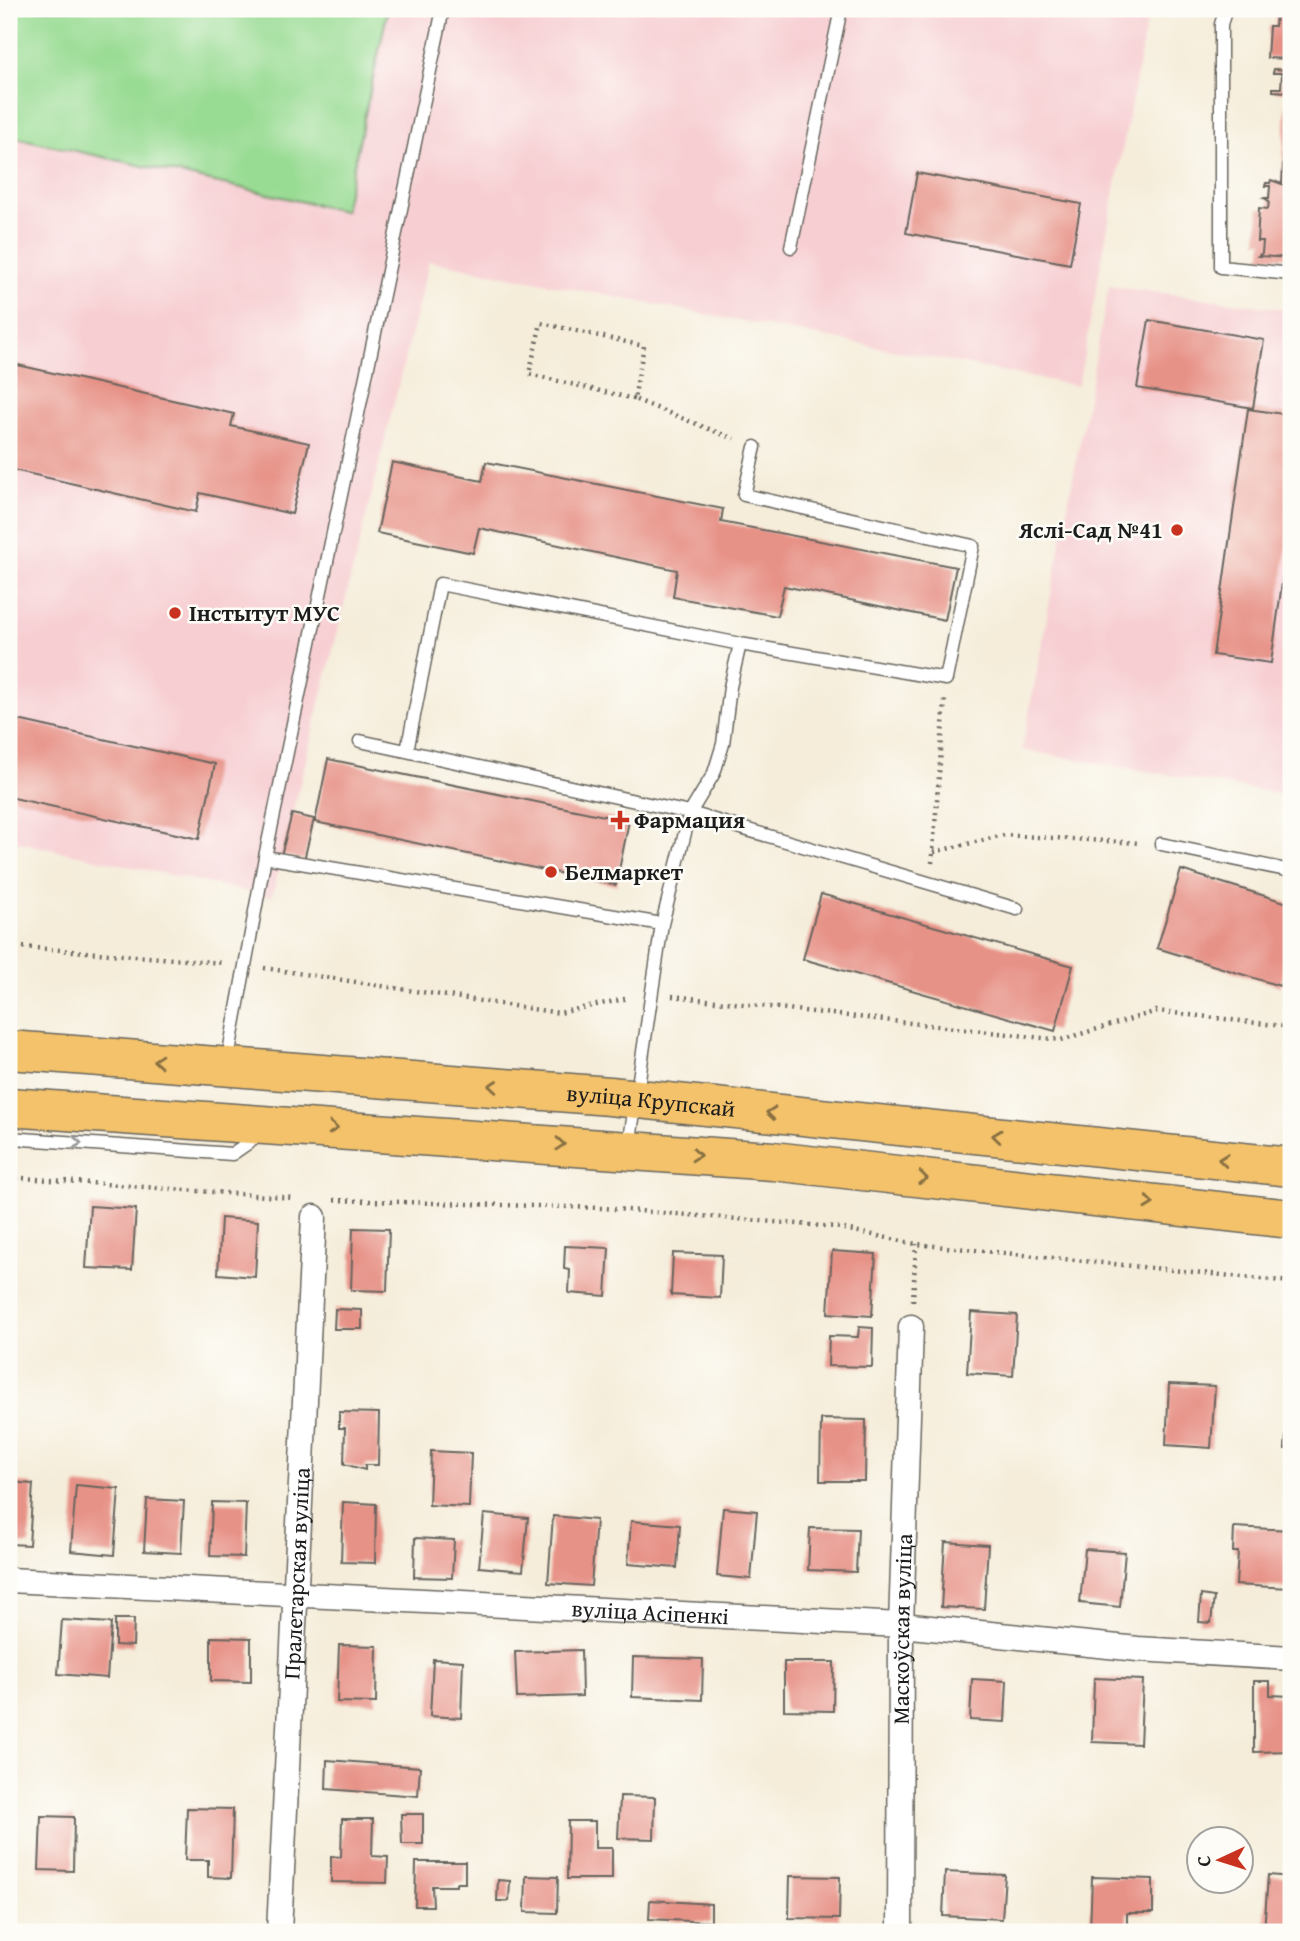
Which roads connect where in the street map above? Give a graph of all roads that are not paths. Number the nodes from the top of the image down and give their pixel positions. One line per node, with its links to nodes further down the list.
1 (443, 9): 12 (lane)
2 (841, 9): 4 (lane)
3 (1226, 9): 5 (lane)
4 (791, 247)
5 (1291, 274)
6 (755, 447): 7 (lane)
7 (740, 644): 9 (lane); 10 (lane)
8 (360, 741): 9 (lane)
9 (407, 751): 10 (lane)
10 (690, 813): 14 (lane); 15 (lane)
11 (1161, 844): 13 (lane)
12 (265, 857): 15 (lane); 17 (lane)
13 (1291, 871)
14 (1017, 909)
15 (662, 924): 18 (lane)
16 (9, 1050): 17 (main road, вуліца Крупскай, one-way to 16)
17 (226, 1066): 18 (main road, вуліца Крупскай, one-way to 17)
18 (634, 1098): 22 (lane); 23 (main road, вуліца Крупскай, one-way to 18)
19 (9, 1107): 20 (main road)
20 (276, 1124): 21 (lane, one-way to 20); 22 (main road, one-way to 22)
21 (9, 1138)
22 (628, 1150): 25 (main road, one-way to 25)
23 (1291, 1167)
24 (315, 1205): 28 (street, Пралетарская вуліца)
25 (1291, 1219)
26 (911, 1327): 29 (street, Маскоўская вуліца)
27 (9, 1580): 28 (street, вуліца Асіпенкі)
28 (294, 1593): 29 (street, вуліца Асіпенкі); 31 (street, Пралетарская вуліца)
29 (901, 1625): 30 (street, вуліца Асіпенкі); 32 (street, Маскоўская вуліца)
30 (1291, 1658)
31 (279, 1932)
32 (900, 1932)

